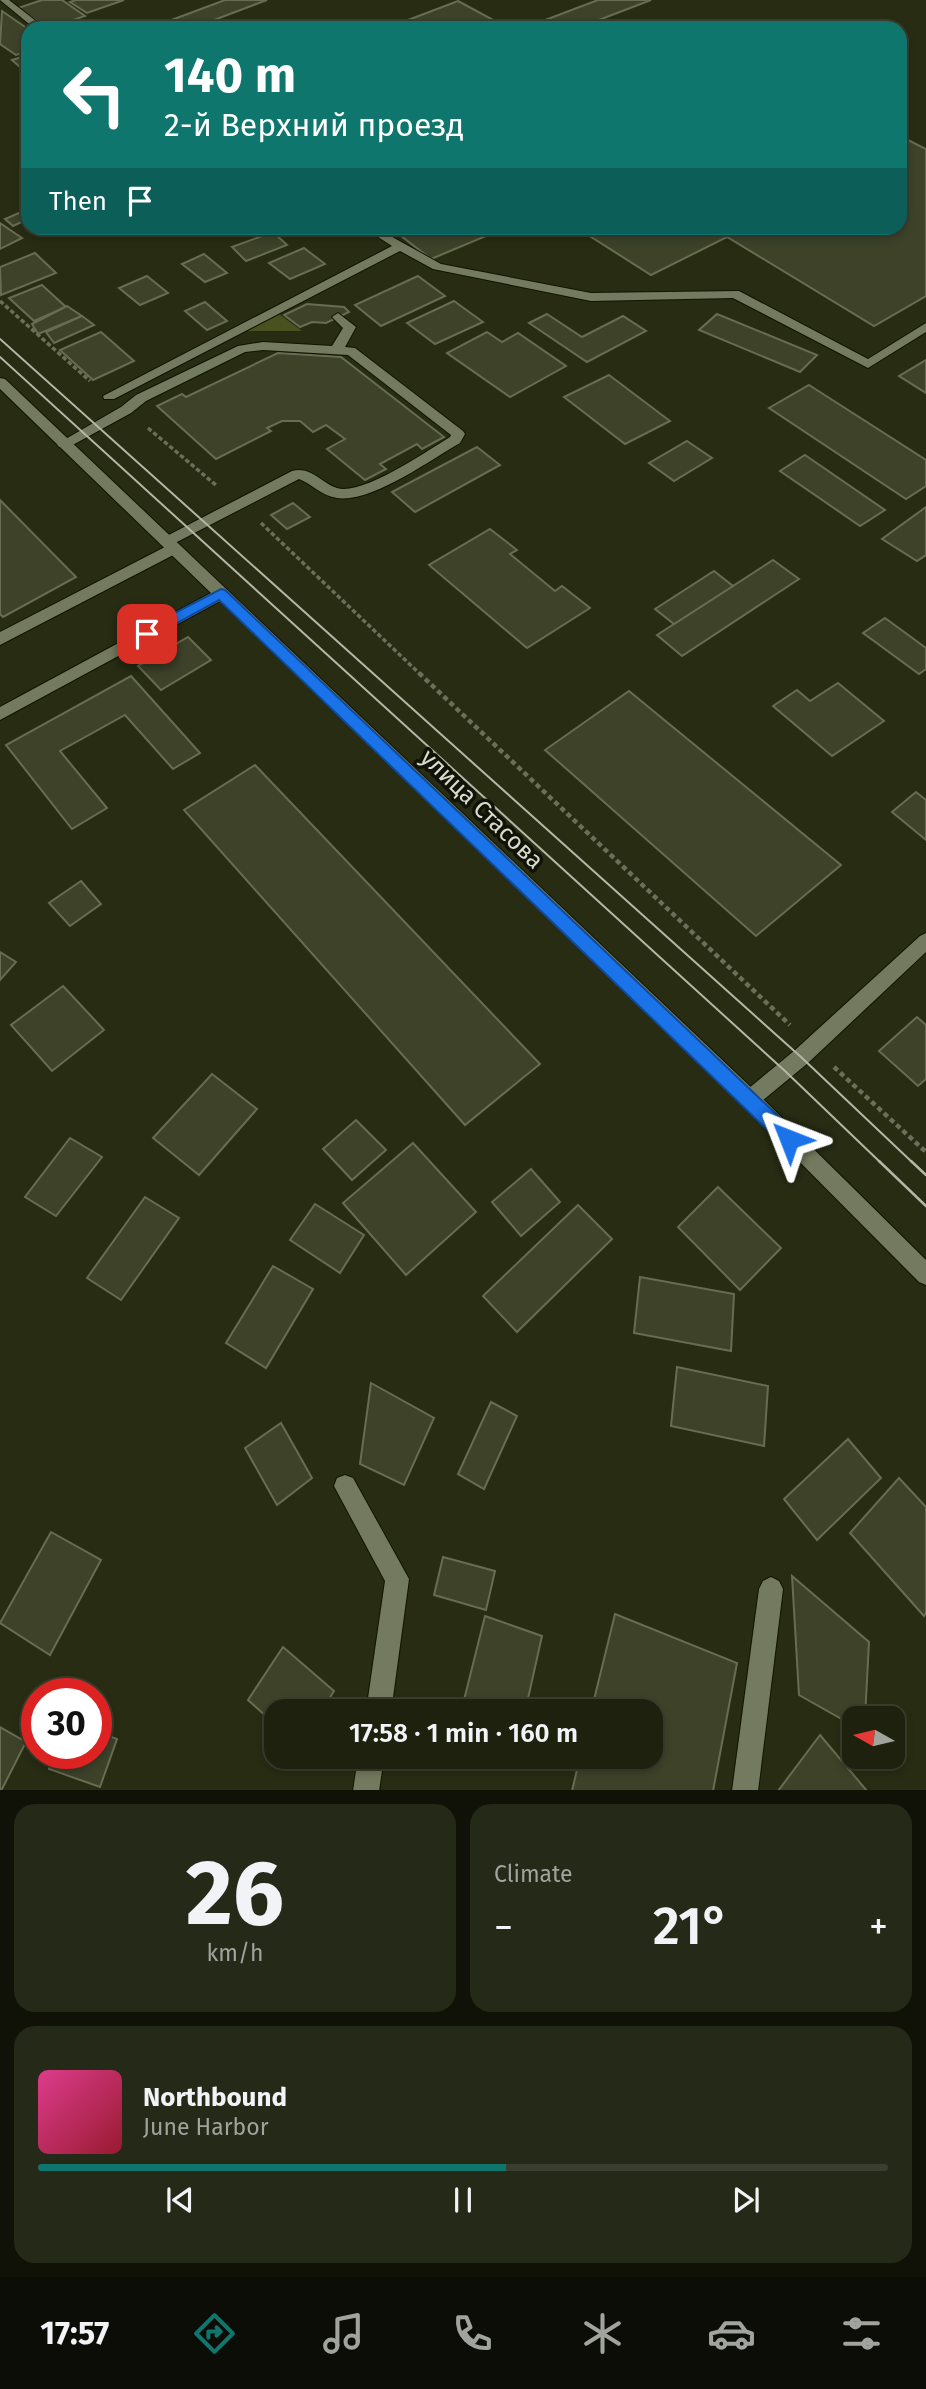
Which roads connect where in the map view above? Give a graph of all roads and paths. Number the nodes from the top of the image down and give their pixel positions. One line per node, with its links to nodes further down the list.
1 (3, 0): 2 (street)
2 (31, 21)
3 (380, 235): 4 (street)
4 (399, 247): 7 (street); 10 (street)
5 (0, 300): 10 (path)
6 (338, 317): 8 (street)
7 (926, 327)
8 (337, 349): 11 (street); 13 (street)
9 (0, 382): 12 (street, улица Стасова)
10 (109, 396)
11 (126, 410): 12 (street); 13 (path)
12 (64, 444): 14 (street, улица Стасова)
13 (238, 504): 14 (street); 19 (path)
14 (170, 545): 15 (street, улица Стасова); 16 (street)
15 (221, 594): 17 (street); 20 (street, улица Стасова)
16 (0, 639)
17 (0, 714)
18 (923, 946): 19 (street)
19 (811, 1046): 20 (street); 21 (path)
20 (750, 1100): 22 (street, улица Стасова)
21 (926, 1152)
22 (926, 1275)
23 (345, 1486): 25 (street)
24 (771, 1589): 28 (street)
25 (380, 1699)
26 (369, 1769): 27 (street)
27 (366, 1790)
28 (746, 1790)

